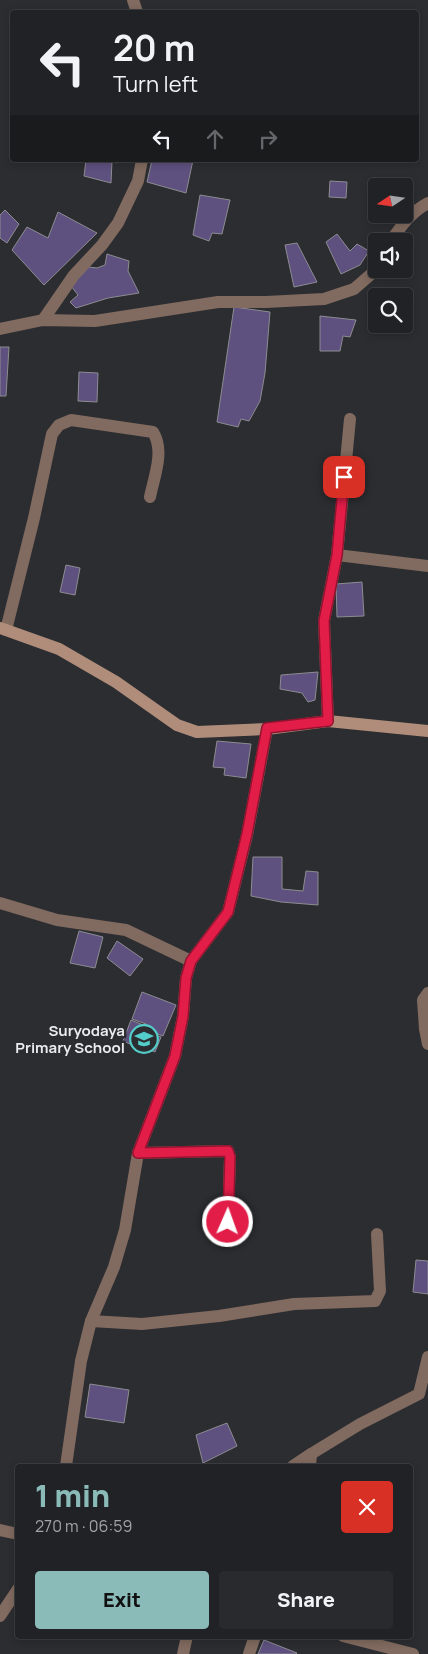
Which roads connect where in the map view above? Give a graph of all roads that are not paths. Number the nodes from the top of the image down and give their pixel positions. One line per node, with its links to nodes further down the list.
1 (142, 162): 5 (street)
2 (428, 203): 3 (street)
3 (396, 233)
4 (368, 277): 5 (street)
5 (43, 320): 6 (street)
6 (0, 329)
7 (350, 419): 9 (street)
8 (150, 497): 11 (street)
9 (337, 555): 10 (street); 12 (street)
10 (428, 566)
11 (3, 629): 13 (street)
12 (328, 721): 13 (street); 14 (street)
13 (267, 728): 16 (street)
14 (428, 731)
15 (0, 903): 16 (street)
16 (191, 961): 19 (street)
17 (428, 993): 18 (street)
18 (428, 1044)
19 (138, 1153): 20 (street); 22 (street)
20 (228, 1222)
21 (377, 1234): 22 (street)
22 (91, 1321): 26 (street)
23 (428, 1357): 24 (street)
24 (423, 1396): 25 (street)
25 (311, 1460): 27 (street)
26 (66, 1464)
27 (299, 1464)
28 (0, 1530): 29 (street)
29 (15, 1533)
30 (15, 1594): 31 (street)
31 (0, 1616)
32 (186, 1639): 35 (street)
33 (254, 1639): 36 (street)
34 (355, 1639): 37 (street)
35 (183, 1654)
36 (249, 1654)
37 (413, 1654)

